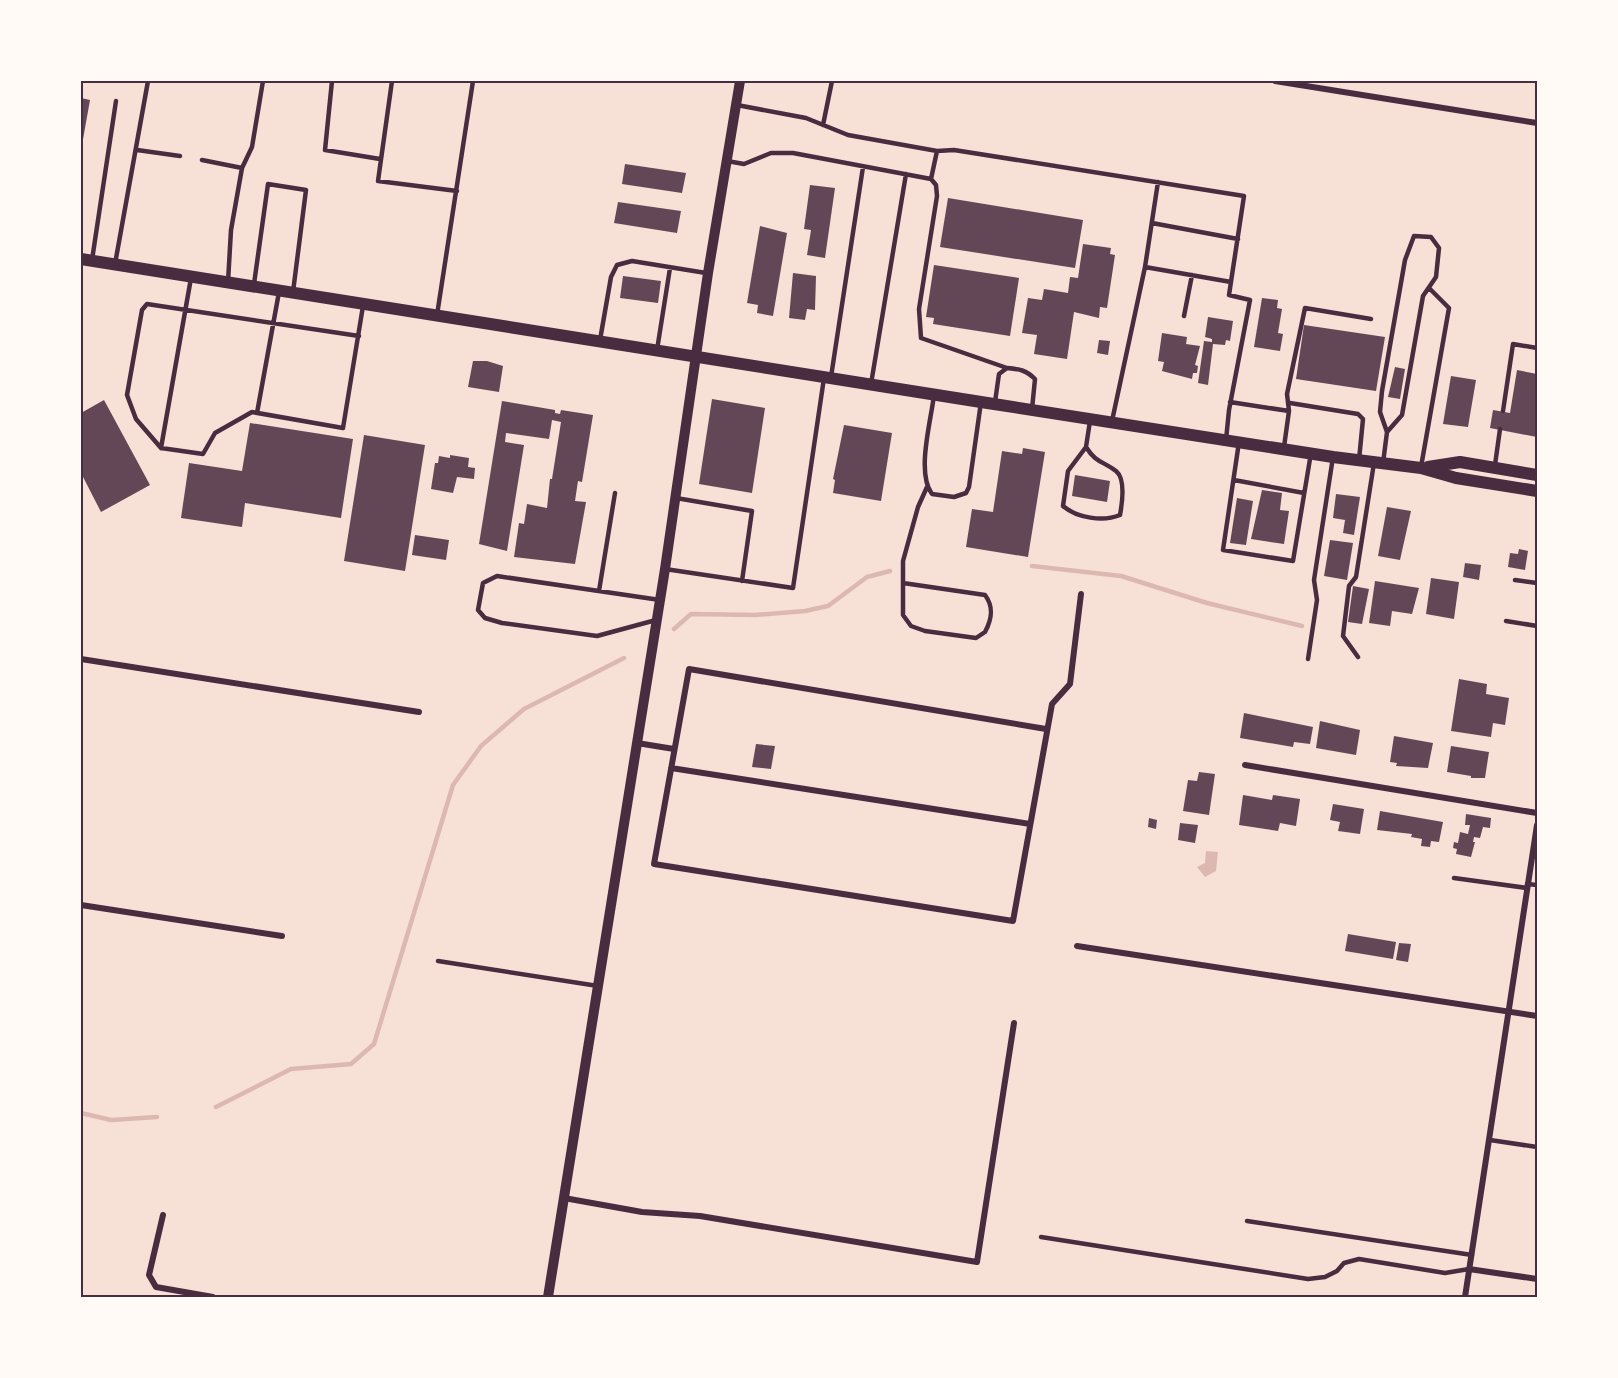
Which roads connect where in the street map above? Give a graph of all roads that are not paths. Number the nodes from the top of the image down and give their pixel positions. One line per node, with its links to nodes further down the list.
1 (148, 81): 13 (lane)
2 (263, 81): 20 (lane)
3 (332, 81): 16 (lane)
4 (393, 81): 16 (lane)
5 (473, 81): 24 (lane)
6 (740, 81): 10 (street)
7 (832, 81): 12 (lane)
8 (1275, 81): 11 (street)
9 (116, 101): 27 (lane)
10 (736, 105): 12 (lane); 18 (street)
11 (1537, 123)
12 (823, 125): 14 (lane)
13 (137, 150): 15 (lane); 28 (lane)
14 (938, 151): 22 (lane); 23 (lane)
15 (180, 156)
16 (380, 159): 24 (lane)
17 (202, 160): 20 (lane)
18 (727, 161): 19 (lane); 31 (street)
19 (863, 166): 21 (lane); 52 (lane)
20 (242, 168): 35 (lane)
21 (906, 174): 22 (lane); 53 (lane)
22 (931, 179): 51 (lane)
23 (1158, 182): 25 (lane); 26 (lane)
24 (457, 191): 42 (lane)
25 (1152, 224): 26 (lane); 29 (lane)
26 (1238, 239): 34 (lane)
27 (86, 260): 28 (main road)
28 (115, 264): 33 (main road)
29 (1145, 267): 32 (lane); 64 (lane)
30 (670, 268): 31 (lane); 47 (lane); 49 (lane)
31 (708, 273): 50 (street)
32 (1192, 275): 34 (lane); 43 (lane)
33 (191, 279): 35 (main road); 41 (lane)
34 (1231, 282): 56 (lane)
35 (228, 284): 36 (main road)
36 (253, 288): 38 (main road); 39 (lane)
37 (1429, 288): 66 (lane); 66 (lane); 76 (lane)
38 (279, 292): 39 (main road); 45 (lane)
39 (293, 294): 40 (main road)
40 (364, 303): 42 (main road); 46 (lane)
41 (185, 310): 45 (lane); 70 (lane); 70 (lane)
42 (437, 315): 47 (main road)
43 (1184, 316)
44 (1371, 319): 57 (lane)
45 (274, 323): 46 (lane); 62 (lane)
46 (359, 336): 62 (lane)
47 (600, 340): 49 (main road)
48 (1537, 348): 61 (lane)
49 (657, 350): 50 (main road)
50 (697, 356): 52 (main road); 84 (street)
51 (1007, 368): 58 (lane); 59 (lane)
52 (827, 378): 53 (main road); 87 (lane)
53 (871, 384): 54 (main road)
54 (935, 393): 55 (main road); 80 (lane)
55 (981, 402): 58 (main road); 80 (lane)
56 (1230, 402): 60 (lane); 67 (lane)
57 (1290, 403): 60 (lane); 74 (lane)
58 (995, 404): 59 (main road)
59 (1032, 409): 63 (main road)
60 (1289, 411): 71 (lane)
61 (1503, 411)
62 (257, 413): 70 (lane)
63 (1090, 418): 64 (main road); 69 (lane)
64 (1112, 421): 67 (main road)
65 (1500, 429): 77 (lane)
66 (1387, 432): 75 (lane)
67 (1226, 440): 68 (main road)
68 (1239, 442): 71 (main road); 79 (lane)
69 (1086, 447): 69 (lane)
70 (161, 448)
71 (1284, 449): 72 (main road)
72 (1311, 453): 73 (main road); 83 (lane)
73 (1332, 457): 74 (main road); 98 (lane)
74 (1359, 460): 75 (main road)
75 (1379, 463): 76 (main road); 96 (lane)
76 (1421, 468): 77 (main road); 81 (main road)
77 (1494, 468): 78 (main road)
78 (1537, 475)
79 (1234, 480): 83 (lane); 83 (lane)
80 (927, 487): 88 (lane)
81 (1537, 491)
82 (615, 493): 90 (lane)
83 (1304, 493)
84 (674, 498): 85 (street); 87 (lane)
85 (665, 569): 87 (lane); 92 (street)
86 (1515, 579): 89 (lane)
87 (742, 580)
88 (903, 583): 88 (lane)
89 (1537, 583)
90 (599, 591): 92 (lane); 93 (lane)
91 (1081, 594): 100 (street)
92 (660, 600): 93 (street)
93 (657, 620): 101 (street)
94 (1506, 621): 95 (lane)
95 (1537, 626)
96 (1358, 657)
97 (81, 659): 99 (street)
98 (1308, 659)
99 (419, 712)
100 (1046, 729): 102 (street); 106 (street)
101 (637, 743): 102 (street); 116 (street)
102 (674, 749): 104 (street)
103 (1245, 765): 105 (street)
104 (671, 768): 106 (street); 106 (street)
105 (1537, 813)
106 (1030, 824)
107 (1537, 825): 108 (street)
108 (1536, 833): 111 (street)
109 (1454, 878): 111 (lane)
110 (1537, 885): 111 (lane)
111 (1527, 886): 117 (street)
112 (81, 905): 113 (street)
113 (282, 936)
114 (1077, 946): 117 (street)
115 (438, 962): 116 (lane)
116 (598, 986): 122 (street)
117 (1507, 1011): 118 (street); 120 (street)
118 (1537, 1016)
119 (1014, 1023): 122 (street)
120 (1491, 1140): 121 (lane); 126 (street)
121 (1537, 1147)
122 (564, 1198): 130 (street)
123 (163, 1215): 129 (street)
124 (1247, 1221): 126 (lane)
125 (1041, 1237): 127 (lane)
126 (1472, 1255): 127 (street)
127 (1469, 1269): 128 (street); 131 (street)
128 (1537, 1279)
129 (213, 1297)
130 (548, 1297)
131 (1465, 1297)

